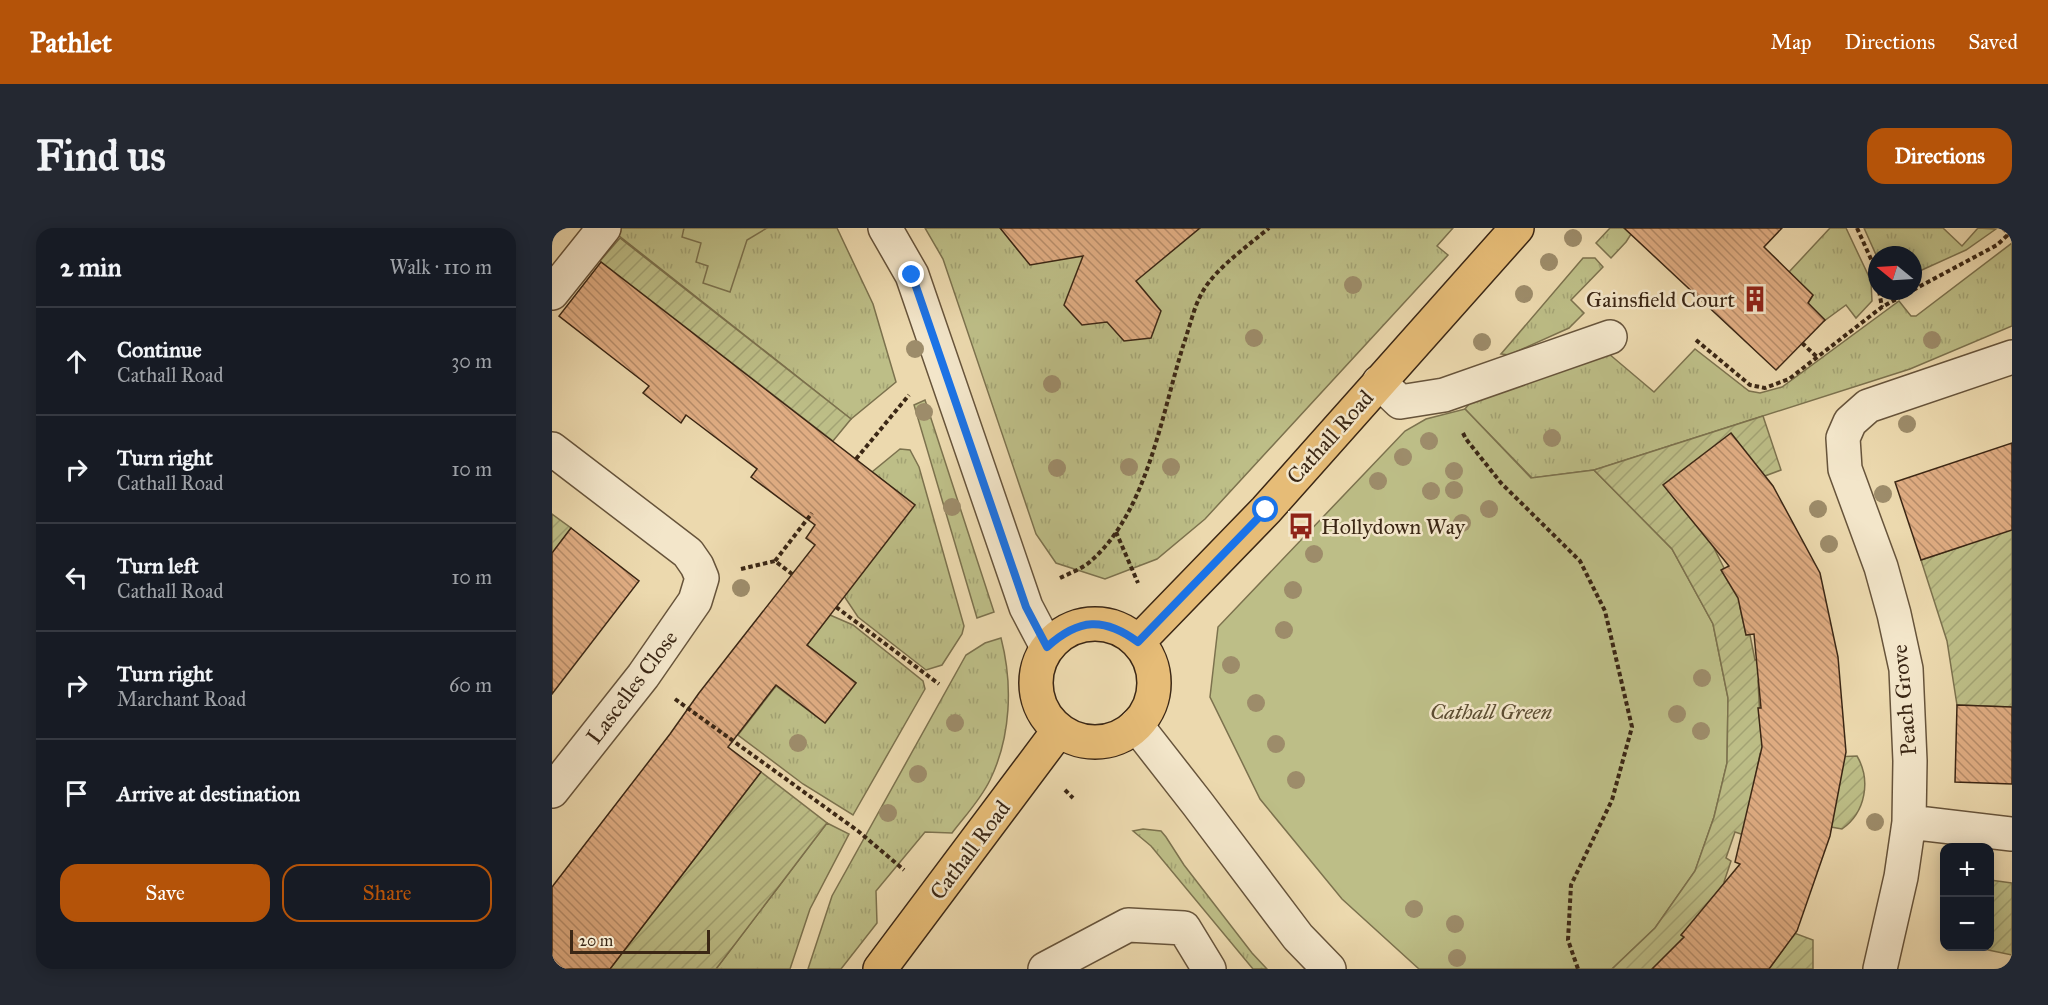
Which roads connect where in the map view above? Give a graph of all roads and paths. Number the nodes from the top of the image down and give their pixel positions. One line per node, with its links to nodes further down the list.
1 (604, 228): 10 (street)
2 (885, 228): 20 (street)
3 (1269, 228): 25 (path)
4 (1517, 228): 19 (main road, Cathall Road)
5 (1857, 228): 8 (path)
6 (2003, 228): 7 (path)
7 (2011, 233): 9 (path)
8 (1868, 252)
9 (1922, 285)
10 (552, 293)
11 (1881, 300): 13 (path)
12 (1894, 300): 13 (path)
13 (1882, 307): 17 (path)
14 (1610, 337): 21 (street)
15 (1696, 340): 17 (path)
16 (1802, 343): 17 (path)
17 (1818, 357)
18 (2012, 357): 41 (street, Peach Grove)
19 (1379, 382): 21 (street); 32 (main road, Cathall Road)
20 (949, 384): 23 (path); 33 (street)
21 (1444, 394): 48 (path)
22 (552, 448): 28 (street)
23 (856, 459)
24 (812, 513): 26 (path)
25 (1116, 532): 29 (path); 30 (path)
26 (776, 561): 27 (path); 28 (path)
27 (792, 574)
28 (702, 578): 34 (street, Lascelles Close)
29 (1060, 579)
30 (1138, 583)
31 (836, 607): 35 (path)
32 (1138, 642): 33 (main road); 36 (main road)
33 (1047, 647): 37 (main road)
34 (643, 676): 39 (street, Lascelles Close); 43 (path)
35 (939, 684)
36 (1136, 725): 37 (main road); 47 (street)
37 (1059, 730): 43 (main road, Cathall Road)
38 (1062, 788): 40 (path)
39 (552, 791)
40 (1073, 798)
41 (1909, 822): 42 (street); 49 (street, Peach Grove)
42 (2012, 834)
43 (935, 896): 44 (main road, Cathall Road)
44 (880, 969)
45 (1045, 969): 46 (street)
46 (1209, 969)
47 (1329, 969)
48 (1578, 969)
49 (1880, 969)

